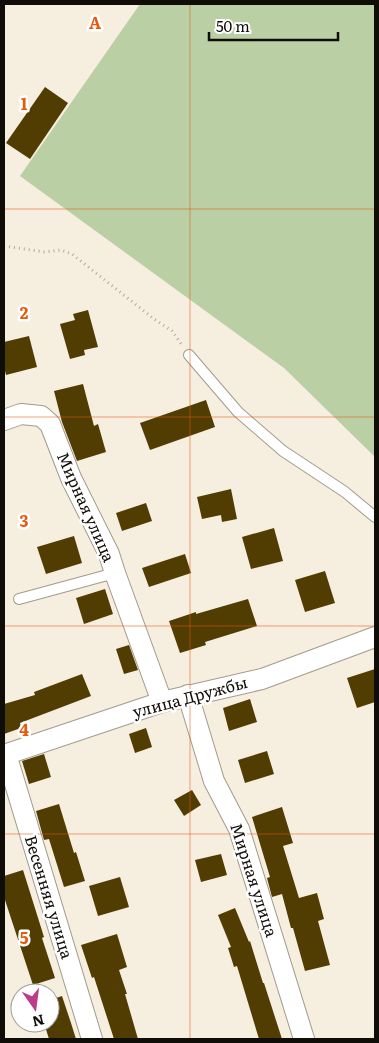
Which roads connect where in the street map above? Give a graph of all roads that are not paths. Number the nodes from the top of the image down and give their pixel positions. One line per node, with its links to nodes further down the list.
1 (189, 355): 3 (lane)
2 (4, 420): 4 (street, Мирная улица)
3 (375, 517)
4 (115, 573): 5 (lane); 8 (street, Мирная улица)
5 (19, 599)
6 (375, 637): 7 (street, улица Дружбы)
7 (188, 695): 8 (street, улица Дружбы); 11 (street, Мирная улица)
8 (162, 702): 9 (street, улица Дружбы)
9 (5, 755): 10 (street, Весенняя улица)
10 (92, 1039)
11 (304, 1039)

